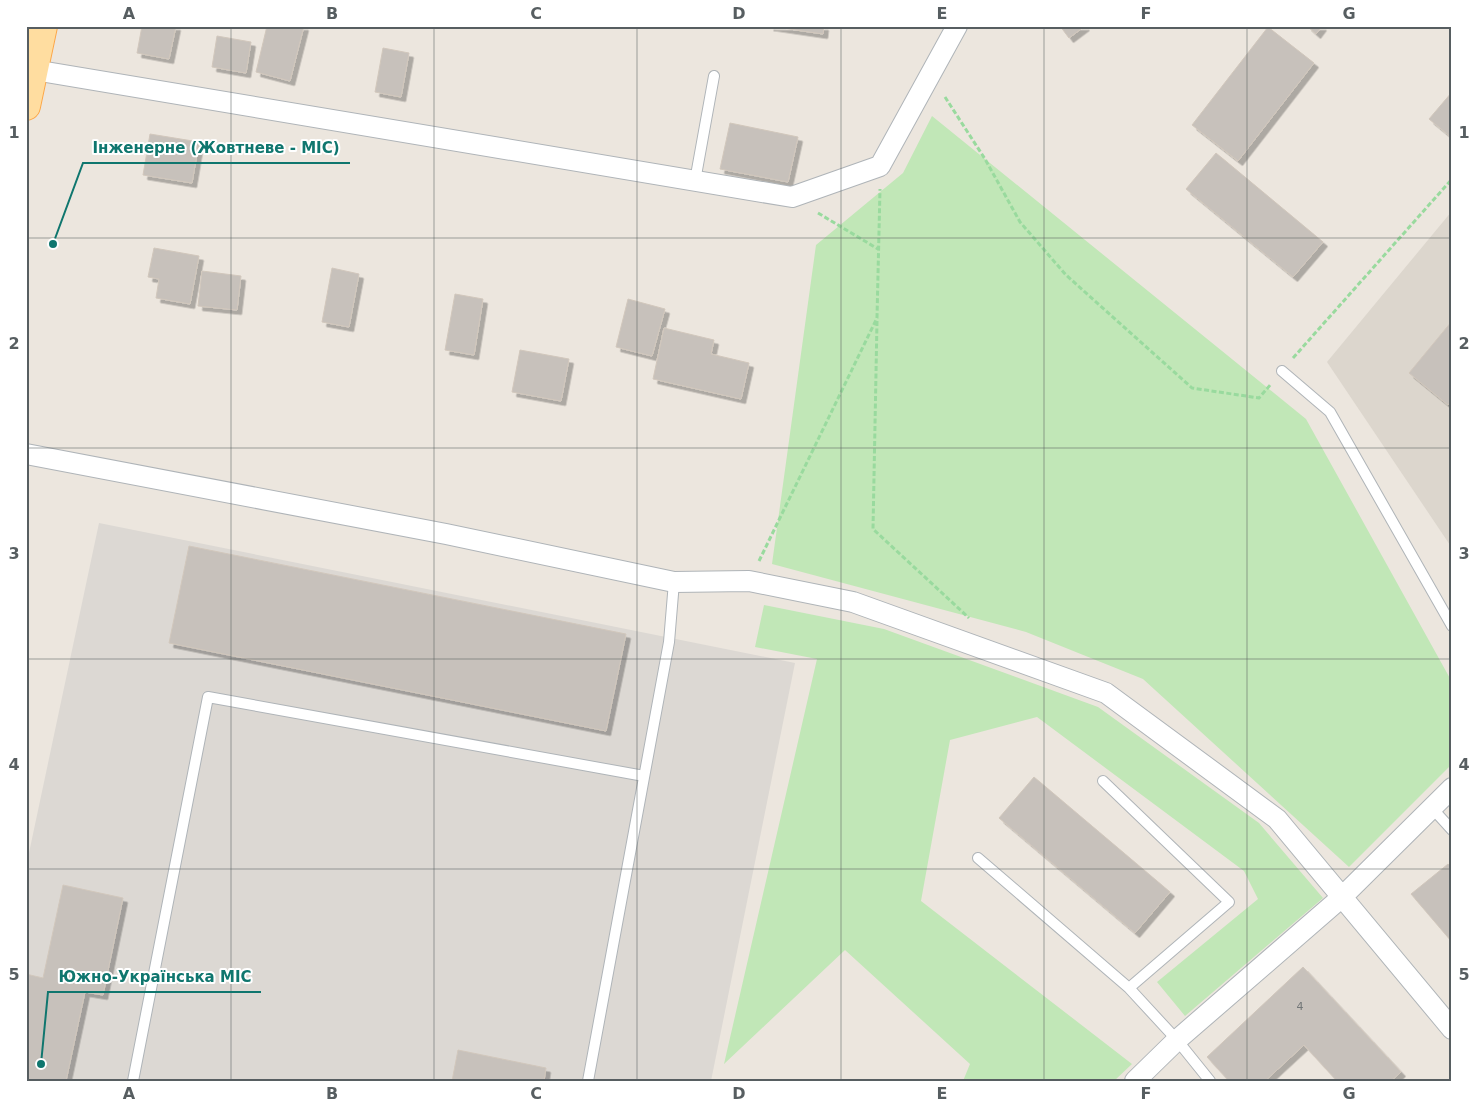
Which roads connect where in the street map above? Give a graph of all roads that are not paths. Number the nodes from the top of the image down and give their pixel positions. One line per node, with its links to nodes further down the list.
1 (43, 26): 3 (main road)
2 (957, 26): 6 (street)
3 (34, 70): 5 (main road); 6 (street)
4 (714, 76): 6 (lane)
5 (26, 106)
6 (695, 181)
7 (1282, 371): 10 (lane)
8 (26, 454): 9 (street)
9 (674, 582): 11 (lane); 17 (street)
10 (1452, 626)
11 (644, 776): 21 (lane); 22 (lane)
12 (1103, 781): 18 (lane)
13 (1452, 788): 14 (street)
14 (1432, 808): 15 (lane); 17 (street)
15 (1452, 830)
16 (978, 858): 18 (lane)
17 (1342, 897): 19 (street); 20 (street)
18 (1129, 988): 20 (lane)
19 (1452, 1028)
20 (1177, 1040): 23 (street); 24 (lane)
21 (132, 1081)
22 (588, 1081)
23 (1135, 1081)
24 (1210, 1081)

